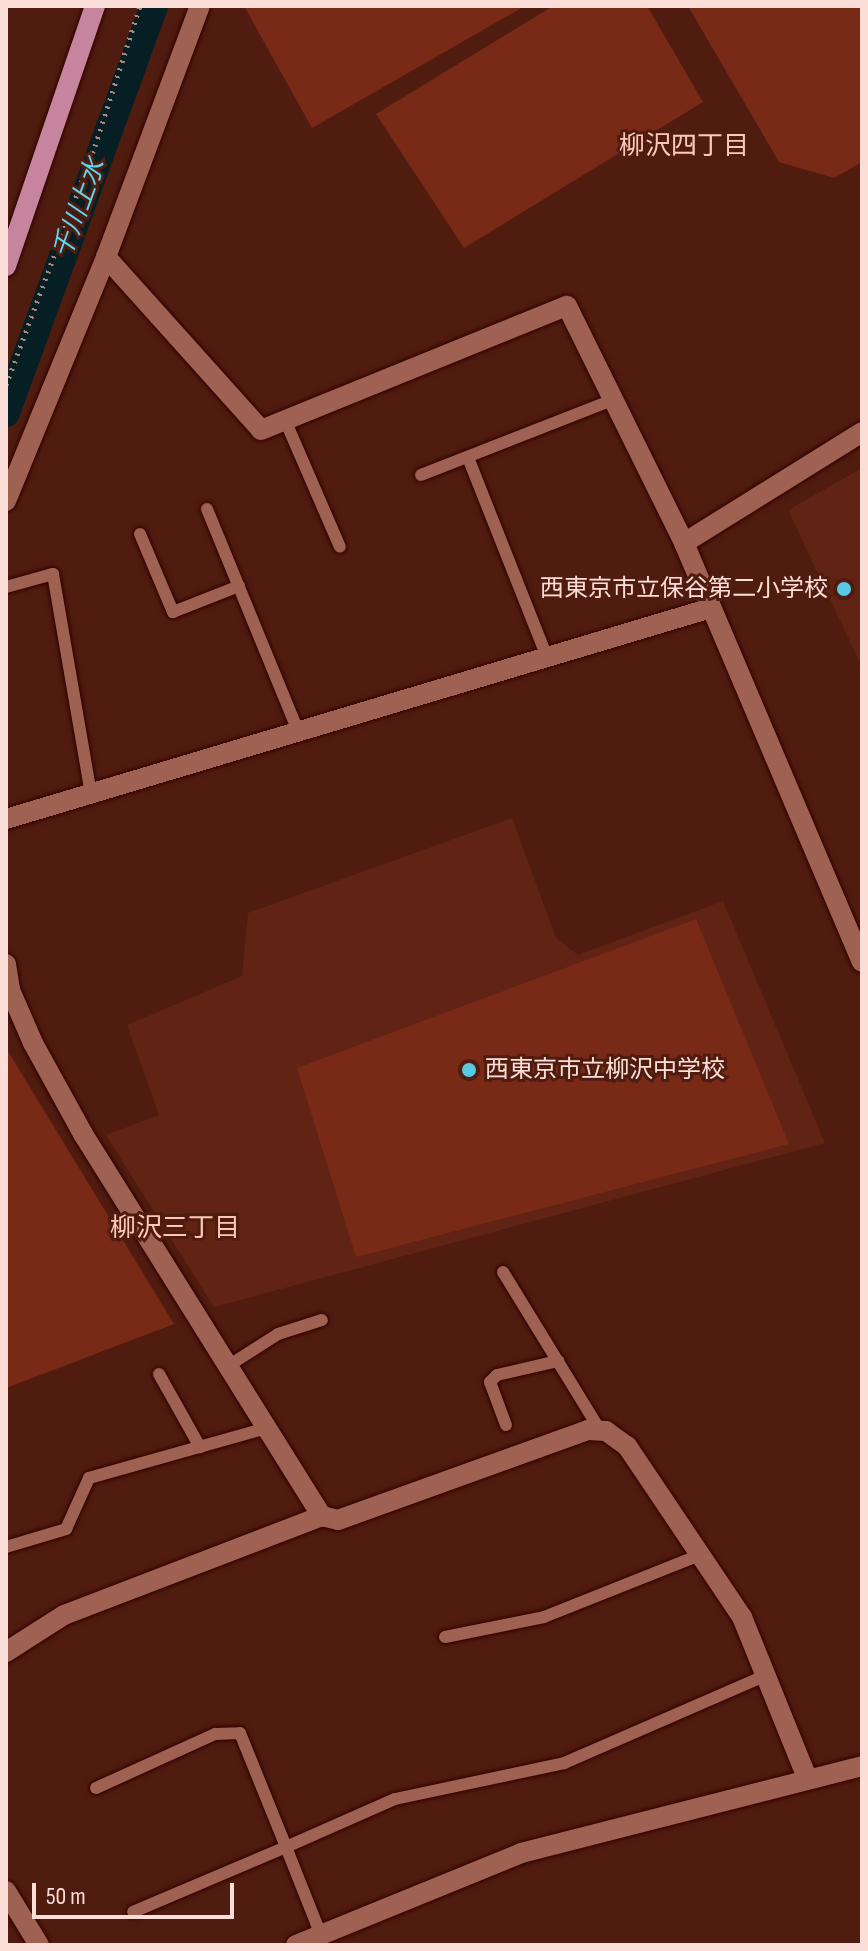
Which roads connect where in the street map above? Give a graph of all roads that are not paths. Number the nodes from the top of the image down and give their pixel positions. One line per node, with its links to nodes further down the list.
1 (95, 6): 4 (main road)
2 (200, 6): 3 (street)
3 (106, 257): 6 (street); 10 (street)
4 (6, 266)
5 (612, 400): 6 (street); 8 (lane); 13 (street)
6 (285, 420): 14 (lane)
7 (862, 432): 13 (street)
8 (469, 460): 9 (lane); 18 (lane)
9 (421, 475)
10 (6, 501)
11 (207, 509): 15 (lane)
12 (140, 534): 15 (lane)
13 (684, 543): 17 (street)
14 (340, 547)
15 (239, 586): 19 (lane)
16 (6, 587): 20 (lane)
17 (711, 608): 18 (street); 22 (street)
18 (547, 657): 19 (street)
19 (298, 731): 20 (street)
20 (91, 794): 21 (street)
21 (6, 819)
22 (862, 962)
23 (6, 964): 27 (street)
24 (503, 1272): 26 (lane)
25 (322, 1320): 27 (lane)
26 (558, 1361): 29 (lane); 31 (lane)
27 (228, 1366): 30 (street)
28 (159, 1374): 32 (lane)
29 (506, 1425)
30 (267, 1428): 32 (lane); 33 (street)
31 (600, 1430): 33 (street); 35 (street)
32 (200, 1447): 34 (lane)
33 (322, 1516): 37 (street)
34 (6, 1547)
35 (700, 1555): 36 (lane); 38 (street)
36 (445, 1637)
37 (6, 1652)
38 (769, 1674): 40 (street); 42 (lane)
39 (862, 1766): 40 (street)
40 (807, 1778): 45 (street)
41 (96, 1788): 42 (lane)
42 (286, 1847): 44 (lane); 45 (lane)
43 (6, 1891): 46 (street)
44 (133, 1912)
45 (323, 1940): 47 (street)
46 (39, 1945)
47 (296, 1945)

